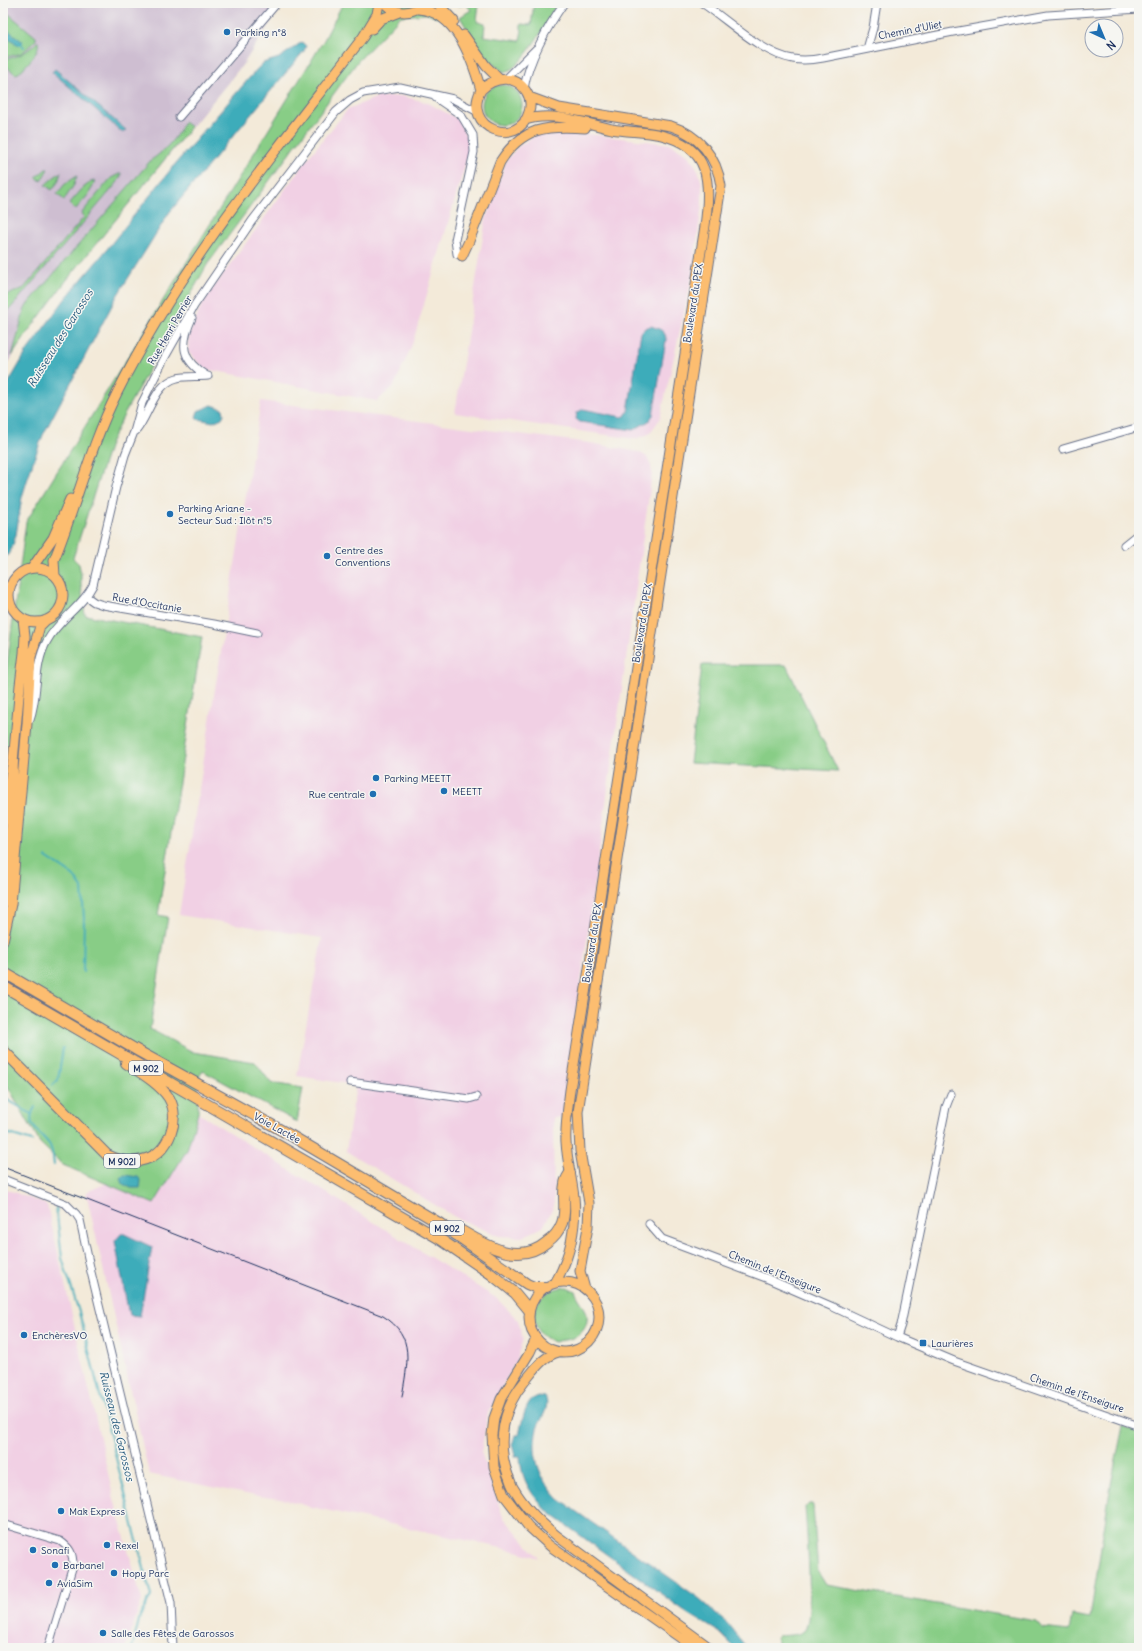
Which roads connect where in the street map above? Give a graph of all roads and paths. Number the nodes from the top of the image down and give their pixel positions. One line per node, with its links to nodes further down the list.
1 (277, 3): 19 (street)
2 (379, 3): 11 (main road)
3 (384, 3): 10 (main road)
4 (437, 3): 14 (main road)
5 (564, 3): 12 (street)
6 (702, 3): 13 (street, Chemin d'Uliet)
7 (877, 3): 13 (street)
8 (421, 6): 10 (main road); 15 (main road)
9 (1139, 9): 13 (street, Chemin d'Uliet)
10 (399, 12): 11 (main road)
11 (363, 37): 27 (main road)
12 (541, 42): 14 (street); 16 (street)
13 (867, 49)
14 (502, 79): 15 (main road); 16 (main road)
15 (482, 90): 18 (main road)
16 (527, 93): 20 (main road); 55 (main road, Boulevard du PEX)
17 (433, 95): 18 (street, Rue Henri Perrier); 22 (street); 23 (street, Rue Henri Perrier)
18 (478, 112): 20 (main road)
19 (179, 117)
20 (525, 120): 21 (main road, Boulevard du PEX)
21 (614, 129): 22 (main road); 50 (main road, Boulevard du PEX)
22 (459, 255)
23 (203, 292): 25 (street, Rue Henri Perrier); 25 (street)
24 (1139, 427): 26 (street)
25 (134, 432): 33 (street, Rue Henri Perrier)
26 (1063, 449)
27 (88, 461): 30 (main road); 31 (main road)
28 (1139, 533): 29 (street)
29 (1124, 545)
30 (32, 568): 31 (main road); 32 (main road)
31 (55, 576): 36 (main road)
32 (6, 587): 34 (main road)
33 (87, 596): 37 (street, Rue d'Occitanie); 38 (street, Rue Henri Perrier)
34 (6, 598): 35 (main road)
35 (23, 619): 36 (main road); 39 (main road)
36 (46, 620): 38 (main road)
37 (257, 633)
38 (27, 724): 42 (main road)
39 (14, 762): 40 (highway); 41 (main road)
40 (3, 821)
41 (3, 902)
42 (3, 941)
43 (3, 972): 52 (highway, Voie Lactée / M 902)
44 (3, 986): 46 (highway, Voie Lactée / M 902)
45 (3, 1050): 46 (highway, M 902l)
46 (121, 1053): 56 (highway, Voie Lactée / M 902)
47 (350, 1082): 49 (street)
48 (951, 1094): 57 (street)
49 (476, 1097)
50 (570, 1172): 52 (highway); 54 (main road, Boulevard du PEX)
51 (3, 1179): 63 (street)
52 (394, 1196): 54 (highway, Voie Lactée / M 902)
53 (649, 1224): 57 (street, Chemin de l'Enseigure)
54 (551, 1285): 55 (main road); 56 (main road)
55 (585, 1289): 59 (main road)
56 (529, 1310): 58 (main road)
57 (897, 1337): 60 (street, Chemin de l'Enseigure)
58 (536, 1339): 59 (main road); 64 (main road)
59 (559, 1352): 65 (main road)
60 (1139, 1426)
61 (3, 1524): 62 (street)
62 (48, 1648)
63 (173, 1648)
64 (695, 1648)
65 (710, 1648)

